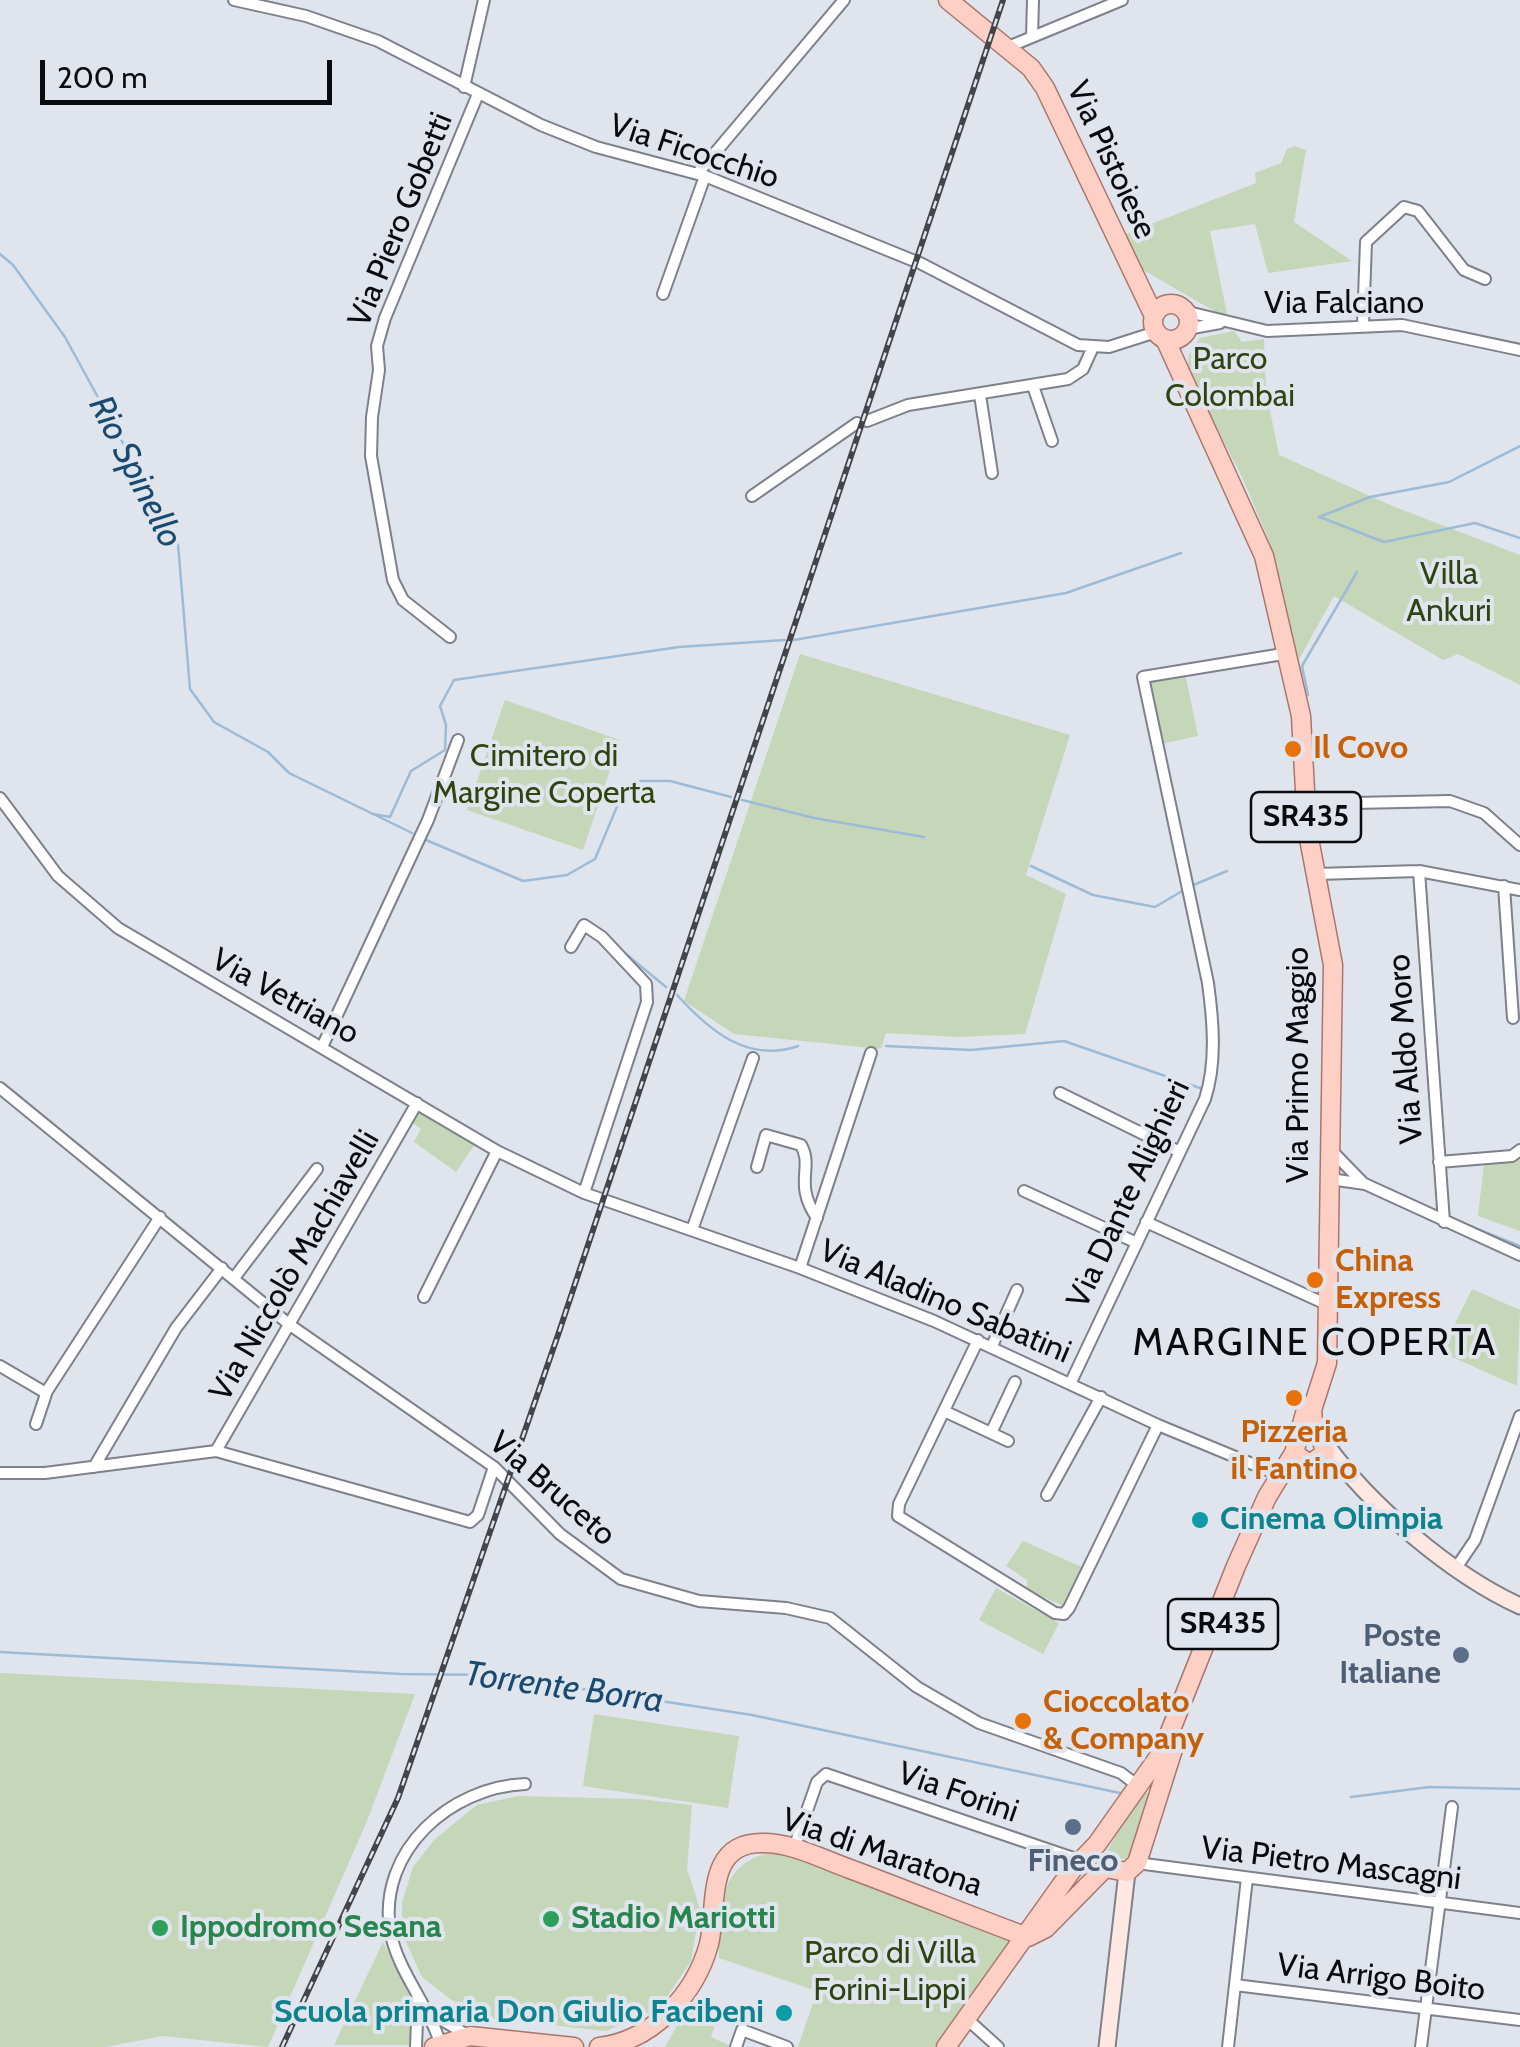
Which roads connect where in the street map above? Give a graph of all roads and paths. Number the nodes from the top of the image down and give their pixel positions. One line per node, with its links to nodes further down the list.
1 (234, 0): 9 (street, Via Ficocchio)
2 (484, 0): 9 (street)
3 (844, 0): 11 (street)
4 (948, 0): 8 (main road, Via Pistoiese)
5 (1033, 0): 7 (street)
6 (1122, 0): 7 (street)
7 (1032, 37): 8 (street)
8 (1008, 48): 15 (main road, Via Pistoiese)
9 (464, 87): 10 (street, Via Ficocchio)
10 (478, 94): 11 (street, Via Ficocchio); 24 (street, Via Piero Gobetti)
11 (701, 174): 13 (street); 17 (street, Via Ficocchio)
12 (1485, 279): 16 (street)
13 (663, 294)
14 (1226, 323): 15 (street, Via Falciano); 15 (street, Via Falciano); 16 (street, Via Falciano)
15 (1171, 324): 17 (street); 25 (main road, Via Primo Maggio / SR435)
16 (1363, 325): 18 (street, Via Falciano)
17 (1093, 348): 19 (street)
18 (1520, 350)
19 (1033, 386): 20 (street); 21 (street)
20 (980, 395): 22 (street); 23 (street)
21 (1052, 441)
22 (992, 473)
23 (752, 496)
24 (450, 638)
25 (1289, 653): 28 (main road, Via Primo Maggio / SR435); 45 (street, Via Dante Alighieri)
26 (458, 740): 36 (street)
27 (0, 798): 36 (street, Via Vetriano)
28 (1306, 804): 29 (street); 31 (main road, Via Primo Maggio / SR435)
29 (1520, 845)
30 (1418, 871): 31 (street); 32 (street); 46 (street, Via Aldo Moro)
31 (1317, 874): 42 (main road, Via Primo Maggio / SR435)
32 (1504, 886): 33 (street); 35 (street)
33 (1520, 889)
34 (571, 947): 52 (street)
35 (1513, 1018)
36 (323, 1045): 41 (street, Via Vetriano)
37 (871, 1053): 54 (street)
38 (753, 1058): 57 (street)
39 (0, 1088): 53 (street, Via Bruceto)
40 (1060, 1093): 45 (street)
41 (417, 1103): 44 (street, Via Vetriano); 66 (street, Via Niccolò Machiavelli)
42 (1329, 1148): 49 (main road, Via Primo Maggio / SR435); 50 (street)
43 (1520, 1150): 46 (street)
44 (497, 1151): 52 (street, Via Vetriano); 64 (street)
45 (1180, 1152): 55 (street, Via Dante Alighieri)
46 (1439, 1162): 56 (street, Via Aldo Moro)
47 (756, 1166): 54 (street)
48 (317, 1169): 62 (street)
49 (1328, 1179): 50 (street); 65 (main road, Via Primo Maggio / SR435)
50 (1365, 1184): 56 (street)
51 (1024, 1191): 58 (street)
52 (584, 1193): 57 (street, Via Aladino Sabatini)
53 (160, 1217): 60 (street, Via Bruceto); 72 (street)
54 (817, 1218): 61 (street)
55 (1146, 1222): 58 (street, Via Dante Alighieri); 65 (street)
56 (1444, 1222): 59 (street)
57 (692, 1230): 61 (street, Via Aladino Sabatini)
58 (1136, 1242): 71 (street, Via Dante Alighieri)
59 (1520, 1256)
60 (222, 1268): 62 (street, Via Bruceto); 83 (street)
61 (800, 1268): 67 (street, Via Aladino Sabatini)
62 (234, 1278): 66 (street, Via Bruceto)
63 (1016, 1290): 68 (street)
64 (424, 1296)
65 (1328, 1305): 80 (main road, Via Primo Maggio / SR435)
66 (290, 1324): 81 (street, Via Niccolò Machiavelli); 82 (street, Via Bruceto)
67 (978, 1340): 68 (street, Via Aladino Sabatini); 74 (street)
68 (992, 1346): 71 (street, Via Aladino Sabatini)
69 (0, 1366): 72 (street)
70 (1015, 1382): 78 (street)
71 (1071, 1382): 73 (street, Via Aladino Sabatini)
72 (46, 1394): 76 (street)
73 (1100, 1397): 77 (street, Via Aladino Sabatini); 86 (street)
74 (944, 1411): 77 (street); 78 (street)
75 (1520, 1416): 87 (street)
76 (36, 1424)
77 (1158, 1425): 85 (street, Via Aladino Sabatini)
78 (991, 1433): 79 (street)
79 (1008, 1441)
80 (1308, 1449): 85 (main road, SR435); 87 (street); 91 (main road, SR435)
81 (216, 1451): 82 (street); 83 (street)
82 (494, 1466): 90 (street, Via Bruceto)
83 (94, 1467): 84 (street)
84 (0, 1474)
85 (1279, 1475): 90 (main road, SR435)
86 (1047, 1495)
87 (1456, 1568): 88 (street)
88 (1520, 1606)
89 (525, 1784): 103 (street)
90 (1140, 1784): 91 (main road); 93 (main road)
91 (1160, 1794): 96 (main road)
92 (1452, 1808): 99 (street)
93 (1097, 1844): 95 (main road); 97 (main road)
94 (794, 1848): 95 (street, Via Forini); 101 (main road, Via di Maratona); 113 (main road, Via di Maratona)
95 (1079, 1860): 101 (main road)
96 (1132, 1867): 97 (main road); 98 (street, Via Pietro Mascagni); 118 (street)
97 (1105, 1868): 101 (main road)
98 (1247, 1878): 99 (street, Via Pietro Mascagni); 102 (street)
99 (1438, 1903): 100 (street, Via Pietro Mascagni); 104 (street)
100 (1520, 1913)
101 (1027, 1937): 106 (main road)
102 (1235, 1985): 104 (street, Via Arrigo Boito); 119 (street)
103 (418, 1996): 105 (street); 111 (street)
104 (1425, 2007): 107 (street, Via Arrigo Boito); 120 (street)
105 (426, 2010): 108 (street); 109 (street)
106 (967, 2019): 116 (main road); 117 (street)
107 (1520, 2020)
108 (470, 2036): 109 (main road); 110 (main road)
109 (437, 2045)
110 (530, 2045): 112 (main road)
111 (416, 2047)
112 (574, 2047)
113 (599, 2047)
114 (736, 2047): 115 (street)
115 (787, 2047)
116 (946, 2047)
117 (998, 2047)
118 (1107, 2047)
119 (1228, 2047)
120 (1421, 2047)

